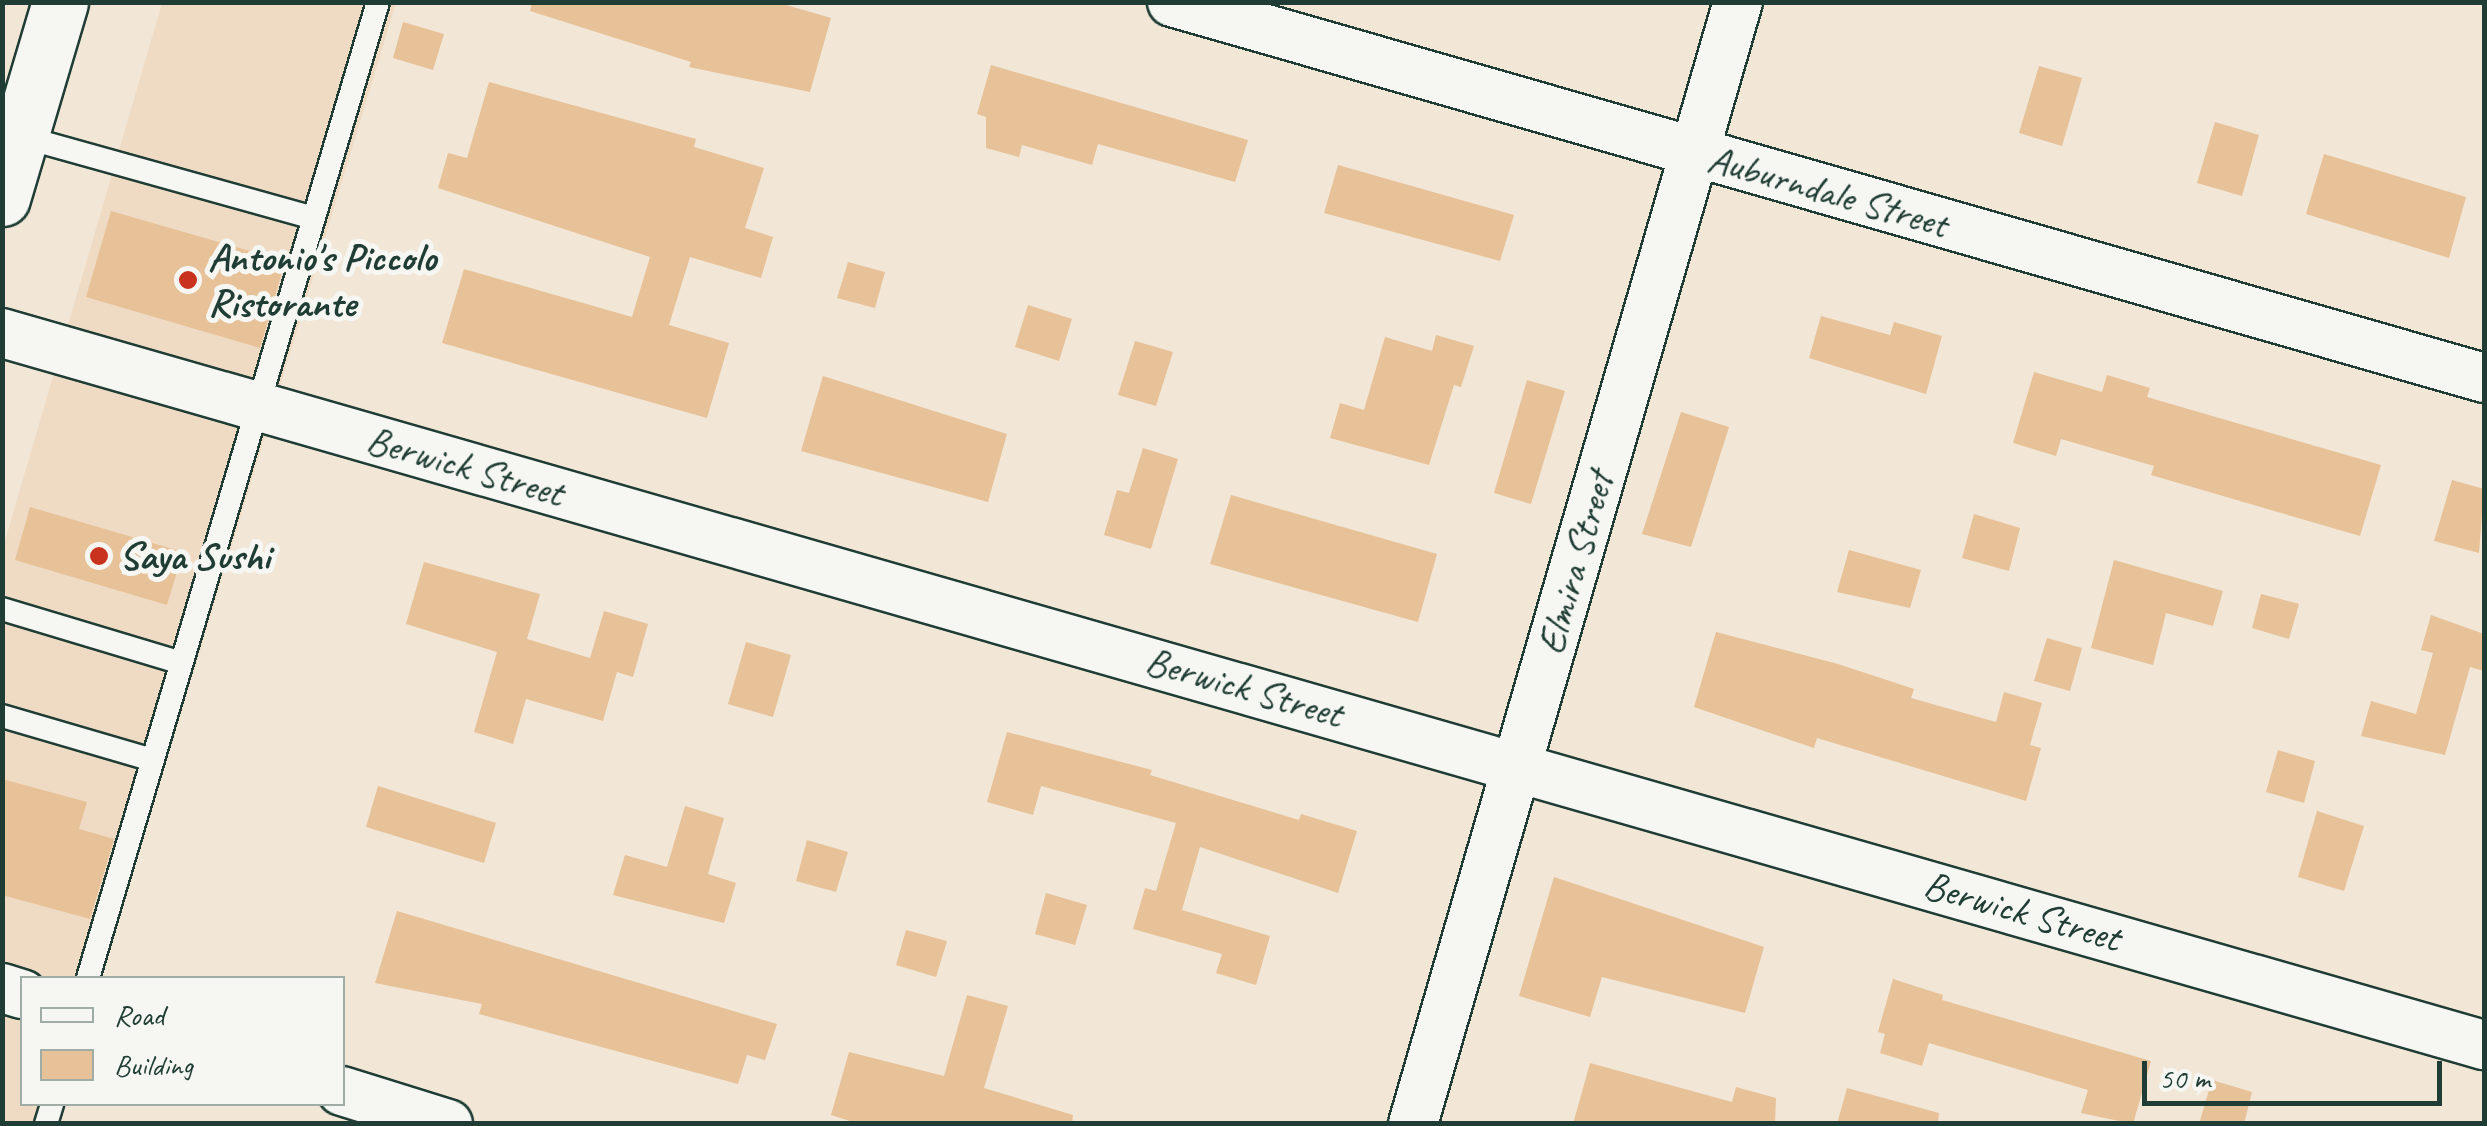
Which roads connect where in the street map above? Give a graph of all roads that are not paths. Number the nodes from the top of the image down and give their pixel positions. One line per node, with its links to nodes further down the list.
1 (60, 2): 5 (main road)
2 (378, 2): 8 (lane)
3 (1172, 2): 6 (street, Auburndale Street)
4 (1738, 2): 6 (street, Elmira Street)
5 (20, 136): 7 (main road); 8 (lane)
6 (1694, 153): 10 (street, Auburndale Street); 16 (street, Elmira Street)
7 (2, 198)
8 (310, 217): 11 (lane)
9 (2, 333): 11 (street, Berwick Street)
10 (2484, 378)
11 (253, 406): 13 (lane); 16 (street, Berwick Street)
12 (2, 609): 13 (lane)
13 (179, 662): 15 (lane)
14 (2, 716): 15 (lane)
15 (152, 760): 17 (lane)
16 (1518, 765): 18 (street, Berwick Street); 21 (street, Elmira Street)
17 (89, 976)
18 (2484, 1045)
19 (345, 1092): 20 (street)
20 (448, 1124)
21 (1413, 1124)

